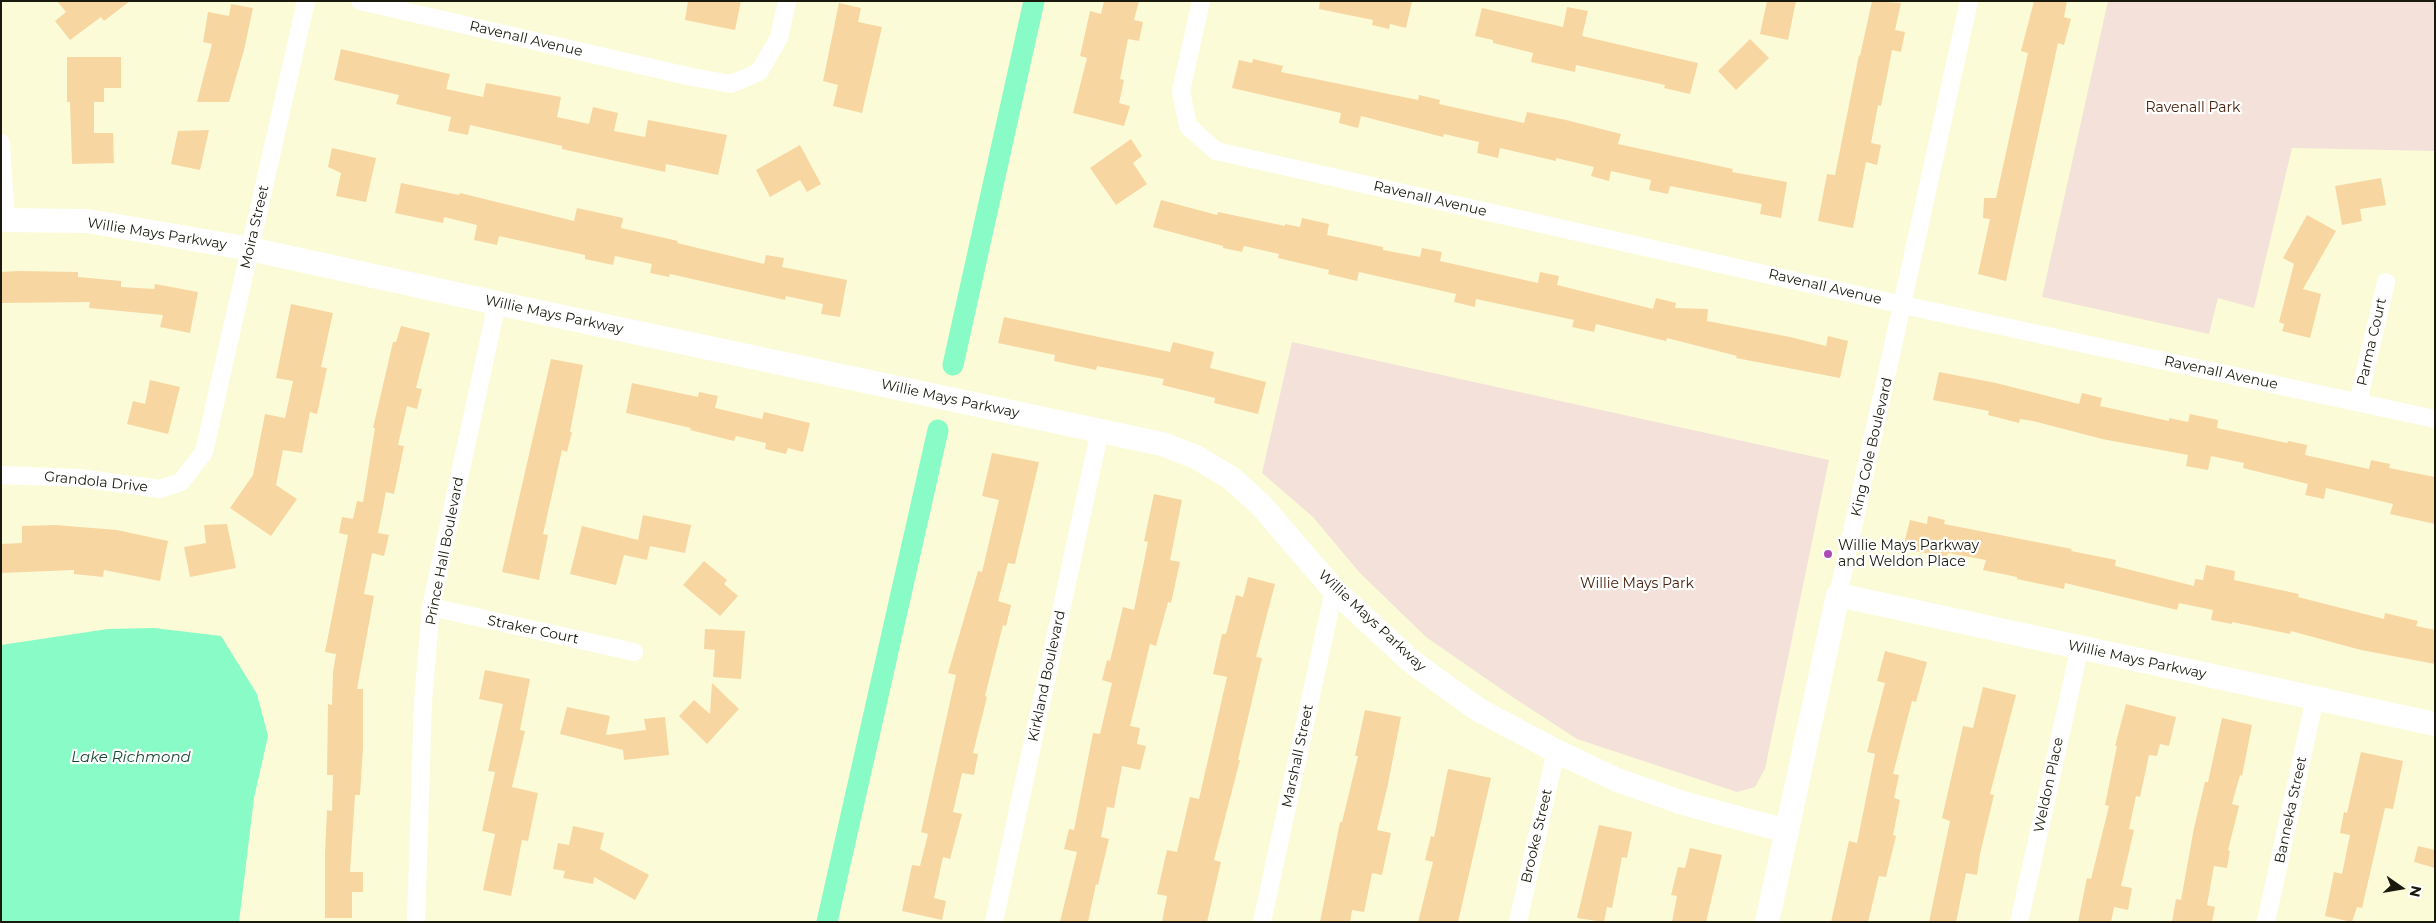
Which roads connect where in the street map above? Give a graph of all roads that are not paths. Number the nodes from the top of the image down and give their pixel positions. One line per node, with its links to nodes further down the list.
1 (306, 1): 8 (street, Moira Street)
2 (360, 1): 3 (street, Ravenall Avenue)
3 (787, 1)
4 (1201, 1): 11 (street, Ravenall Avenue)
5 (1969, 1): 11 (street, King Cole Boulevard)
6 (1, 143): 7 (street)
7 (3, 219): 8 (street, Willie Mays Parkway)
8 (250, 249): 10 (street, Willie Mays Parkway); 15 (street, Moira Street)
9 (2386, 282): 12 (street, Parma Court)
10 (497, 304): 14 (street, Willie Mays Parkway); 19 (street, Prince Hall Boulevard)
11 (1903, 305): 12 (street, Ravenall Avenue); 18 (street, King Cole Boulevard)
12 (2358, 402): 13 (street, Ravenall Avenue)
13 (2435, 419)
14 (1100, 430): 17 (street, Willie Mays Parkway); 27 (street, Kirkland Boulevard)
15 (204, 452): 16 (street, Grandola Drive)
16 (1, 475)
17 (1334, 590): 24 (street, Willie Mays Parkway); 28 (street, Marshall Street)
18 (1838, 595): 20 (street, Willie Mays Parkway); 25 (street, King Cole Boulevard)
19 (431, 608): 21 (street, Straker Court); 26 (street, Prince Hall Boulevard)
20 (2080, 648): 22 (street, Willie Mays Parkway); 31 (street, Weldon Place)
21 (634, 652)
22 (2315, 698): 23 (street, Willie Mays Parkway); 32 (street, Banneka Street)
23 (2435, 724)
24 (1556, 751): 25 (street, Willie Mays Parkway); 29 (street, Brooke Street)
25 (1787, 831): 30 (street, King Cole Boulevard)
26 (416, 922)
27 (994, 922)
28 (1262, 922)
29 (1518, 922)
30 (1767, 922)
31 (2019, 922)
32 (2266, 922)

